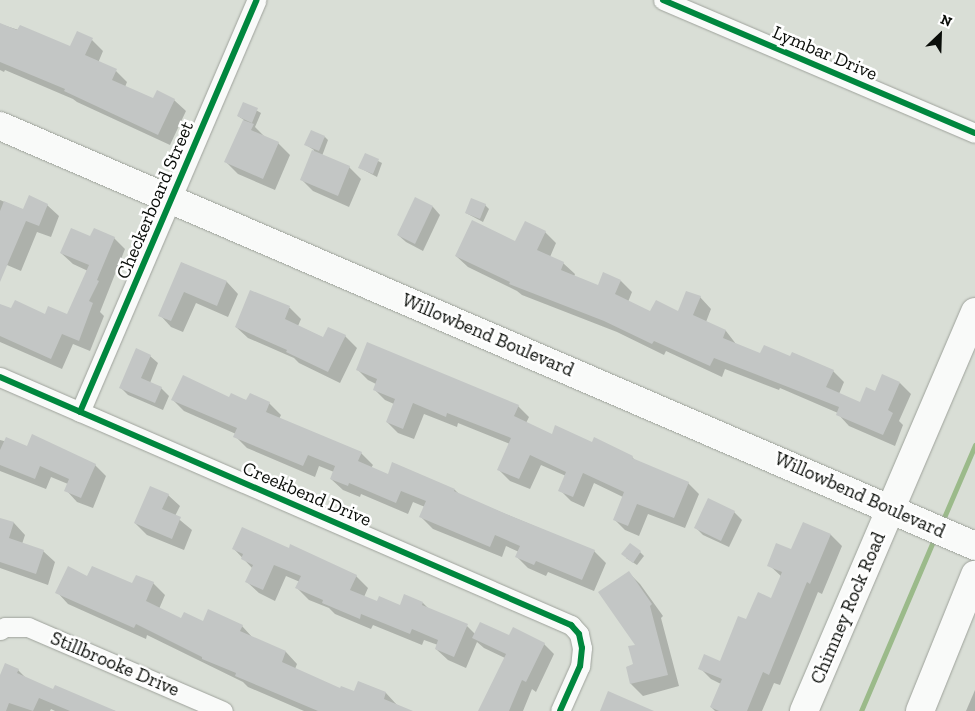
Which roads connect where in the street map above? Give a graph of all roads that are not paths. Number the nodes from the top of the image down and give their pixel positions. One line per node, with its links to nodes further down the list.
1 (257, 0): 5 (street, Checkerboard Street)
2 (663, 0): 4 (street, Lymbar Drive)
3 (0, 126): 5 (main road, Willowbend Boulevard)
4 (975, 133)
5 (172, 200): 8 (street, Checkerboard Street); 9 (main road, Willowbend Boulevard)
6 (975, 312): 9 (main road, Chimney Rock Road)
7 (0, 378): 8 (street, Creekbend Drive)
8 (80, 412): 14 (street, Creekbend Drive)
9 (903, 513): 10 (main road, Willowbend Boulevard); 15 (main road, Chimney Rock Road)
10 (968, 543)
11 (975, 575): 16 (main road)
12 (2, 629): 13 (street, Stillbrooke Drive)
13 (223, 711)
14 (560, 711)
15 (804, 711)
16 (920, 711)

